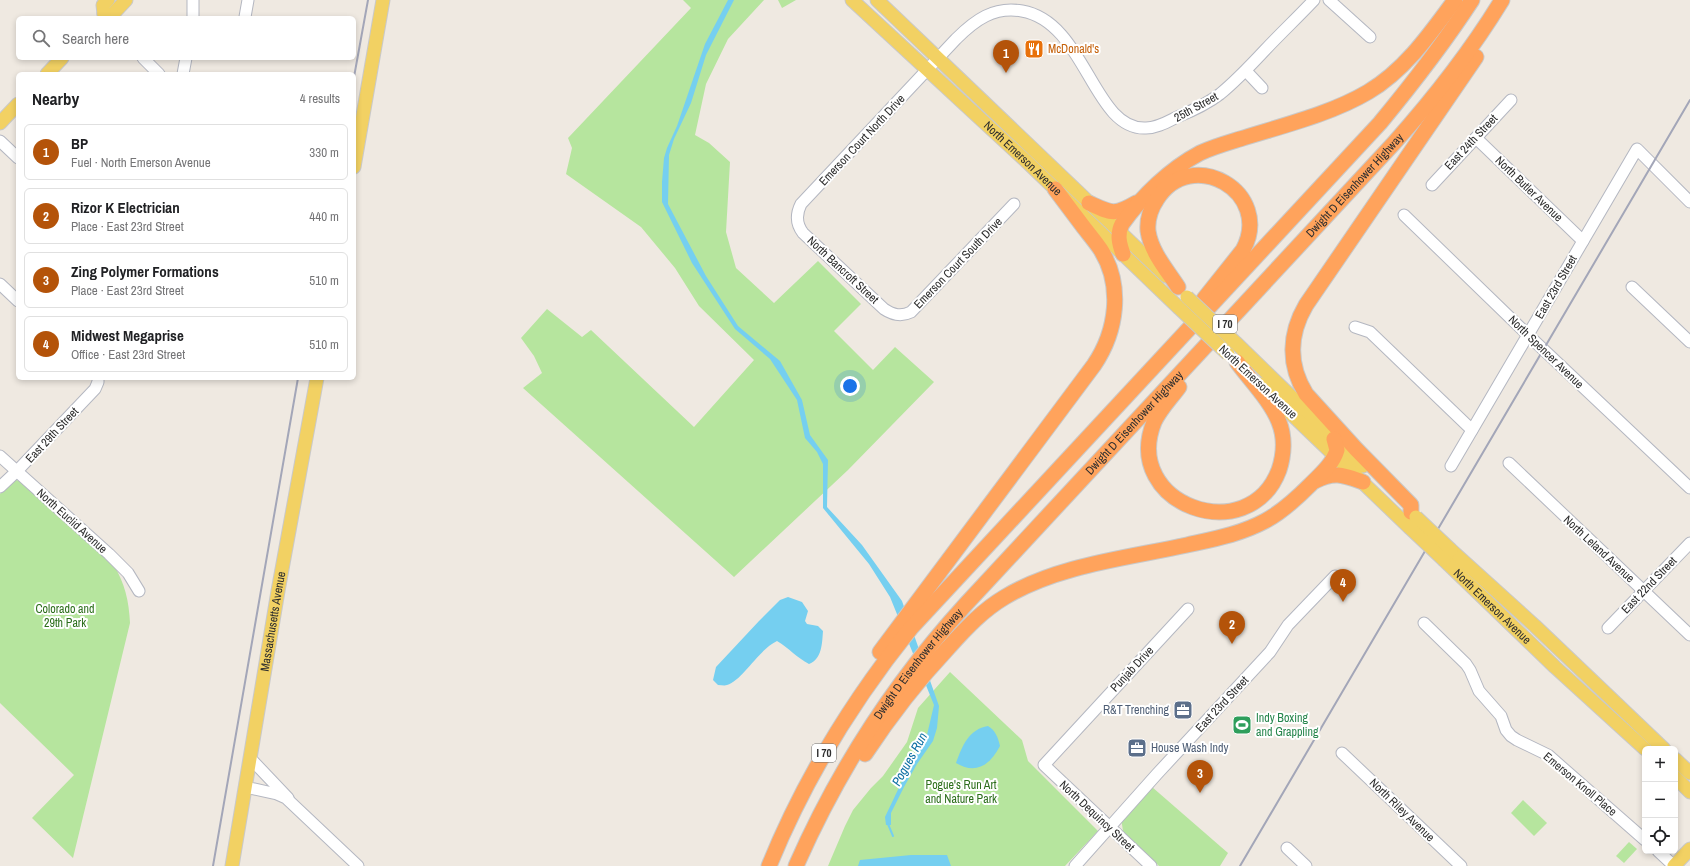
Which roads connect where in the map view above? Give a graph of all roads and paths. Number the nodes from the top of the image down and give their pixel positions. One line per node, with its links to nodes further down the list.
1 (108, 0): 14 (main road)
2 (126, 0): 15 (main road)
3 (193, 0): 16 (street)
4 (248, 0): 17 (street)
5 (383, 0): 34 (main road)
6 (852, 0): 22 (main road, North Emerson Avenue)
7 (877, 0): 22 (main road, North Emerson Avenue)
8 (1314, 0): 23 (street, 25th Street)
9 (1329, 0): 18 (street)
10 (1455, 0): 38 (highway)
11 (1472, 0): 59 (highway, Dwight D Eisenhower Highway / I 70)
12 (1502, 0): 51 (highway, Dwight D Eisenhower Highway / I 70)
13 (1505, 0): 71 (highway)
14 (102, 16)
15 (107, 16)
16 (193, 16)
17 (245, 16)
18 (1370, 38)
19 (60, 60): 24 (main road)
20 (145, 60): 25 (street)
21 (186, 60): 26 (street)
22 (932, 64): 31 (street, Emerson Court North Drive); 37 (main road, North Emerson Avenue); 40 (main road, North Emerson Avenue); 43 (street, Emerson Court North Drive)
23 (1246, 71): 27 (street); 31 (street, 25th Street)
24 (49, 72)
25 (157, 72)
26 (183, 72)
27 (1262, 88)
28 (1511, 100): 32 (street, East 24th Street)
29 (16, 106): 30 (main road)
30 (0, 123)
31 (1139, 128)
32 (1476, 138): 36 (street, East 24th Street); 45 (street, North Butler Avenue)
33 (0, 141): 35 (street)
34 (356, 155)
35 (16, 156)
36 (1432, 185)
37 (1055, 189): 46 (main road, North Emerson Avenue); 81 (highway)
38 (1142, 200): 40 (highway); 44 (highway)
39 (1690, 202): 45 (street, East 23rd Street)
40 (1089, 203): 44 (main road, North Emerson Avenue)
41 (1014, 204): 52 (street, Emerson Court South Drive)
42 (1404, 215): 54 (street, North Spencer Avenue)
43 (797, 218): 52 (street, North Bancroft Street)
44 (1119, 231): 46 (highway); 49 (main road, North Emerson Avenue)
45 (1583, 241): 54 (street, East 23rd Street)
46 (1123, 254): 56 (main road, North Emerson Avenue, bridge)
47 (0, 284): 50 (street)
48 (1632, 287): 55 (street)
49 (1183, 292): 59 (highway); 61 (main road, North Emerson Avenue, bridge)
50 (16, 299)
51 (1242, 307): 56 (highway); 98 (highway, Dwight D Eisenhower Highway / I 70)
52 (898, 315)
53 (1355, 327): 60 (street)
54 (1528, 335): 60 (street, East 23rd Street); 70 (street, North Spencer Avenue)
55 (1690, 342)
56 (1232, 358): 62 (main road, North Emerson Avenue)
57 (98, 380): 66 (street, East 29th Street)
58 (317, 380): 85 (main road, Massachusetts Avenue)
59 (1130, 392): 81 (highway, Dwight D Eisenhower Highway / I 70)
60 (1472, 430): 65 (street, East 23rd Street)
61 (1334, 439): 62 (highway); 71 (main road, North Emerson Avenue)
62 (1335, 455): 67 (main road, North Emerson Avenue); 68 (highway)
63 (0, 456): 66 (street, North Euclid Avenue)
64 (1509, 463): 76 (street, North Leland Avenue)
65 (1451, 466)
66 (17, 471): 69 (street, East 29th Street); 75 (street, North Euclid Avenue)
67 (1363, 482): 68 (highway); 71 (main road, North Emerson Avenue)
68 (1312, 483): 98 (highway)
69 (0, 487)
70 (1690, 488)
71 (1412, 519): 73 (main road, North Emerson Avenue, bridge)
72 (1690, 543): 76 (street, East 22nd Street)
73 (1448, 555): 82 (main road, North Emerson Avenue); 83 (main road, North Emerson Avenue)
74 (1335, 576): 93 (street, East 23rd Street)
75 (139, 591)
76 (1643, 591): 79 (street, East 22nd Street); 80 (street, North Leland Avenue)
77 (1188, 609): 87 (street, Punjab Drive)
78 (1424, 623): 94 (street, Emerson Knoll Place)
79 (1608, 628)
80 (1690, 636)
81 (892, 643): 101 (highway, I 70)
82 (1642, 746)
83 (1661, 746)
84 (1342, 753): 105 (street, North Riley Avenue)
85 (250, 758): 90 (main road, Massachusetts Avenue); 92 (street)
86 (1678, 762): 88 (main road)
87 (1044, 765): 93 (street, North Dequincy Street)
88 (1690, 773)
89 (1678, 780): 91 (main road)
90 (246, 787): 92 (street); 99 (main road, Massachusetts Avenue)
91 (1690, 792)
92 (292, 803): 100 (street)
93 (1109, 826): 102 (street, East 23rd Street); 103 (street, North Dequincy Street)
94 (1642, 837)
95 (1287, 848): 104 (street)
96 (1690, 850): 106 (main road)
97 (1661, 854): 106 (street)
98 (797, 865)
99 (232, 866)
100 (358, 866)
101 (769, 866)
102 (1075, 866)
103 (1151, 866)
104 (1306, 866)
105 (1461, 866)
106 (1674, 866)

